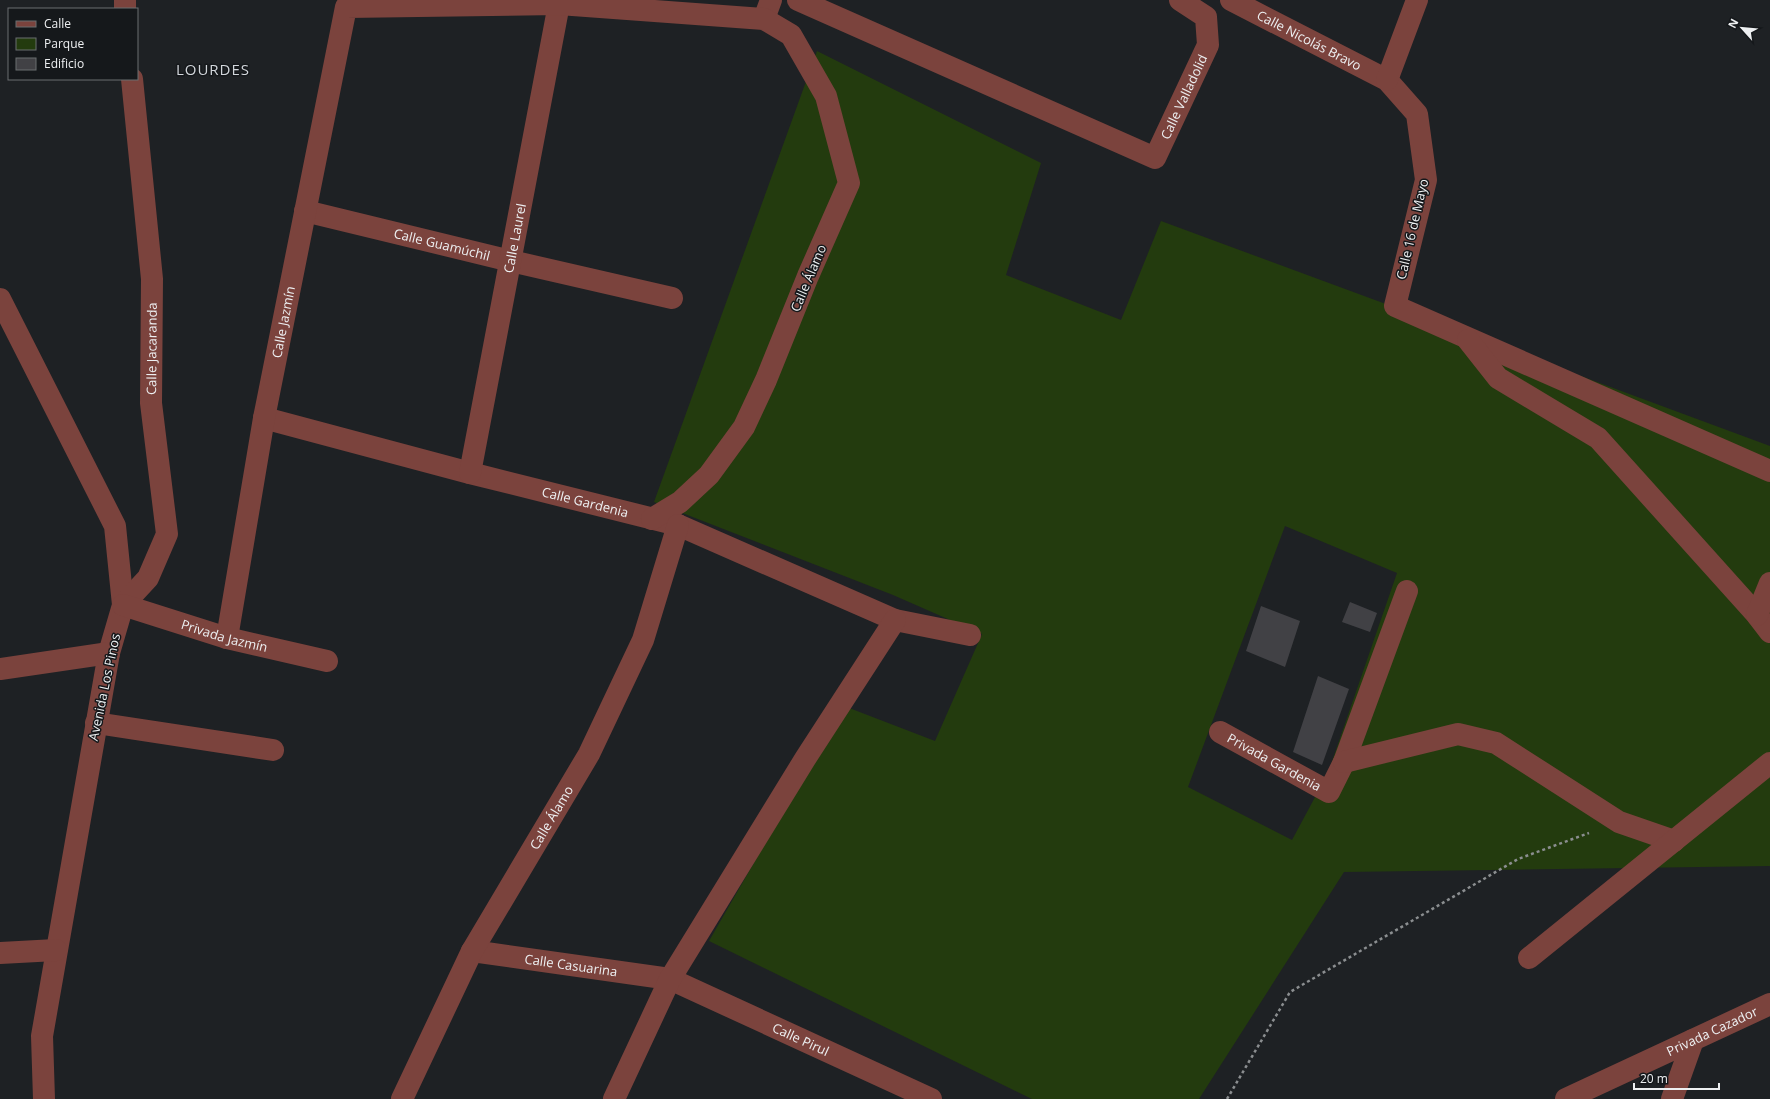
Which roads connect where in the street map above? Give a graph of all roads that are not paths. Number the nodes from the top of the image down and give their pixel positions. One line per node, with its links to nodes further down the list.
1 (798, 0): 2 (street, Calle Valladolid)
2 (1180, 0)
3 (1231, 0): 8 (street, Calle Nicolás Bravo)
4 (1417, 0): 8 (street)
5 (559, 4): 6 (street); 9 (street, Calle Jazmín); 10 (street, Calle Laurel)
6 (768, 10): 17 (street, Calle Álamo)
7 (132, 80): 21 (street, Calle Jacaranda)
8 (1387, 80): 13 (street, Calle 16 de Mayo)
9 (305, 211): 10 (street, Calle Guamúchil); 14 (street, Calle Jazmín)
10 (511, 261): 11 (street, Calle Guamúchil); 16 (street, Calle Laurel)
11 (672, 298)
12 (0, 299): 21 (street, Avenida Los Pinos)
13 (1466, 338): 15 (street); 23 (street)
14 (264, 418): 16 (street, Calle Gardenia); 25 (street, Calle Jazmín)
15 (1770, 471)
16 (470, 473): 17 (street, Calle Gardenia)
17 (652, 519): 18 (street, Calle Gardenia)
18 (678, 525): 22 (street, Calle Gardenia); 36 (street, Calle Álamo)
19 (1770, 583): 23 (street)
20 (1407, 591): 32 (street)
21 (123, 605): 25 (street, Privada Jazmín); 26 (street, Avenida Los Pinos)
22 (895, 620): 24 (street); 39 (street)
23 (1764, 623)
24 (970, 635)
25 (227, 638): 27 (street, Privada Jazmín)
26 (109, 654): 28 (street); 29 (street, Avenida Los Pinos)
27 (327, 661)
28 (0, 669)
29 (96, 723): 31 (street); 35 (street, Avenida Los Pinos)
30 (1220, 732): 32 (street, Privada Gardenia)
31 (273, 750)
32 (1344, 762): 34 (street)
33 (1770, 763): 34 (street)
34 (1674, 841): 38 (street)
35 (56, 950): 37 (street); 42 (street, Avenida Los Pinos)
36 (472, 951): 39 (street, Calle Casuarina); 43 (street, Calle Álamo)
37 (0, 953)
38 (1529, 958)
39 (670, 979): 44 (street); 45 (street, Calle Pirul)
40 (1770, 1004): 41 (street, Privada Cazador)
41 (1693, 1040): 46 (street, Privada Cazador); 47 (street)
42 (44, 1099)
43 (402, 1099)
44 (614, 1099)
45 (931, 1099)
46 (1566, 1099)
47 (1672, 1099)

